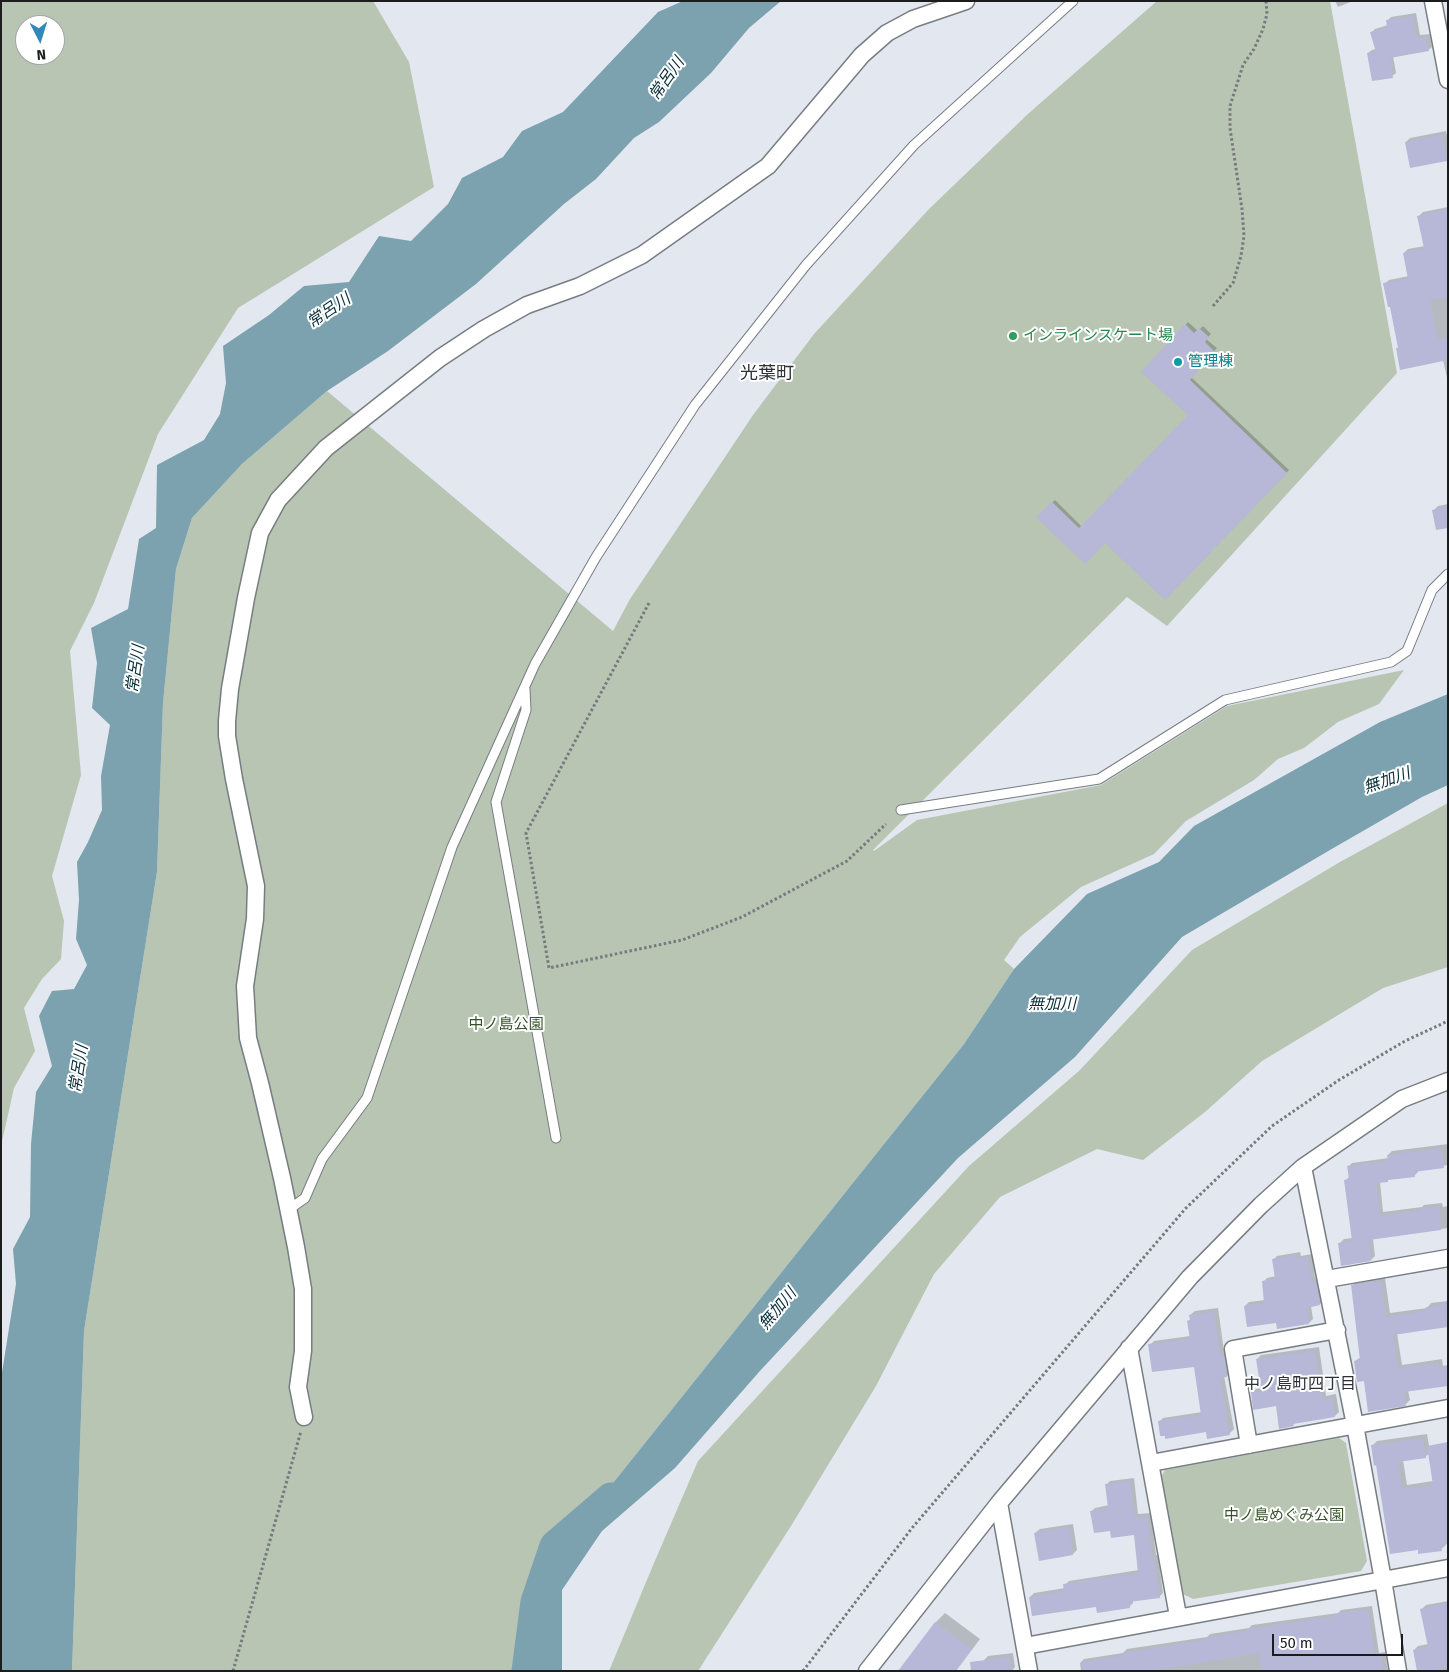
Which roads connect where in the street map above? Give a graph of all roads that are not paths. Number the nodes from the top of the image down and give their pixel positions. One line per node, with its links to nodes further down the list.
1 (966, 1): 11 (street)
2 (1073, 1): 6 (lane)
3 (1433, 1): 4 (street)
4 (1448, 80)
5 (1448, 574): 7 (lane)
6 (525, 686): 9 (lane); 11 (lane)
7 (901, 810)
8 (1448, 1081): 10 (street)
9 (556, 1138)
10 (1303, 1167): 13 (street); 15 (street)
11 (288, 1210): 17 (street)
12 (1448, 1258): 13 (street)
13 (1327, 1279): 14 (street)
14 (1337, 1330): 18 (street); 19 (street)
15 (1129, 1348): 20 (street); 21 (street)
16 (1448, 1408): 18 (street)
17 (304, 1417)
18 (1355, 1425): 19 (street); 23 (street)
19 (1249, 1445): 20 (street)
20 (1151, 1463): 24 (street)
21 (999, 1503): 25 (street); 26 (street)
22 (1448, 1568): 23 (street)
23 (1383, 1580): 24 (street); 28 (street)
24 (1178, 1616): 25 (street)
25 (1025, 1646): 27 (street)
26 (867, 1671)
27 (1029, 1671)
28 (1398, 1671)

